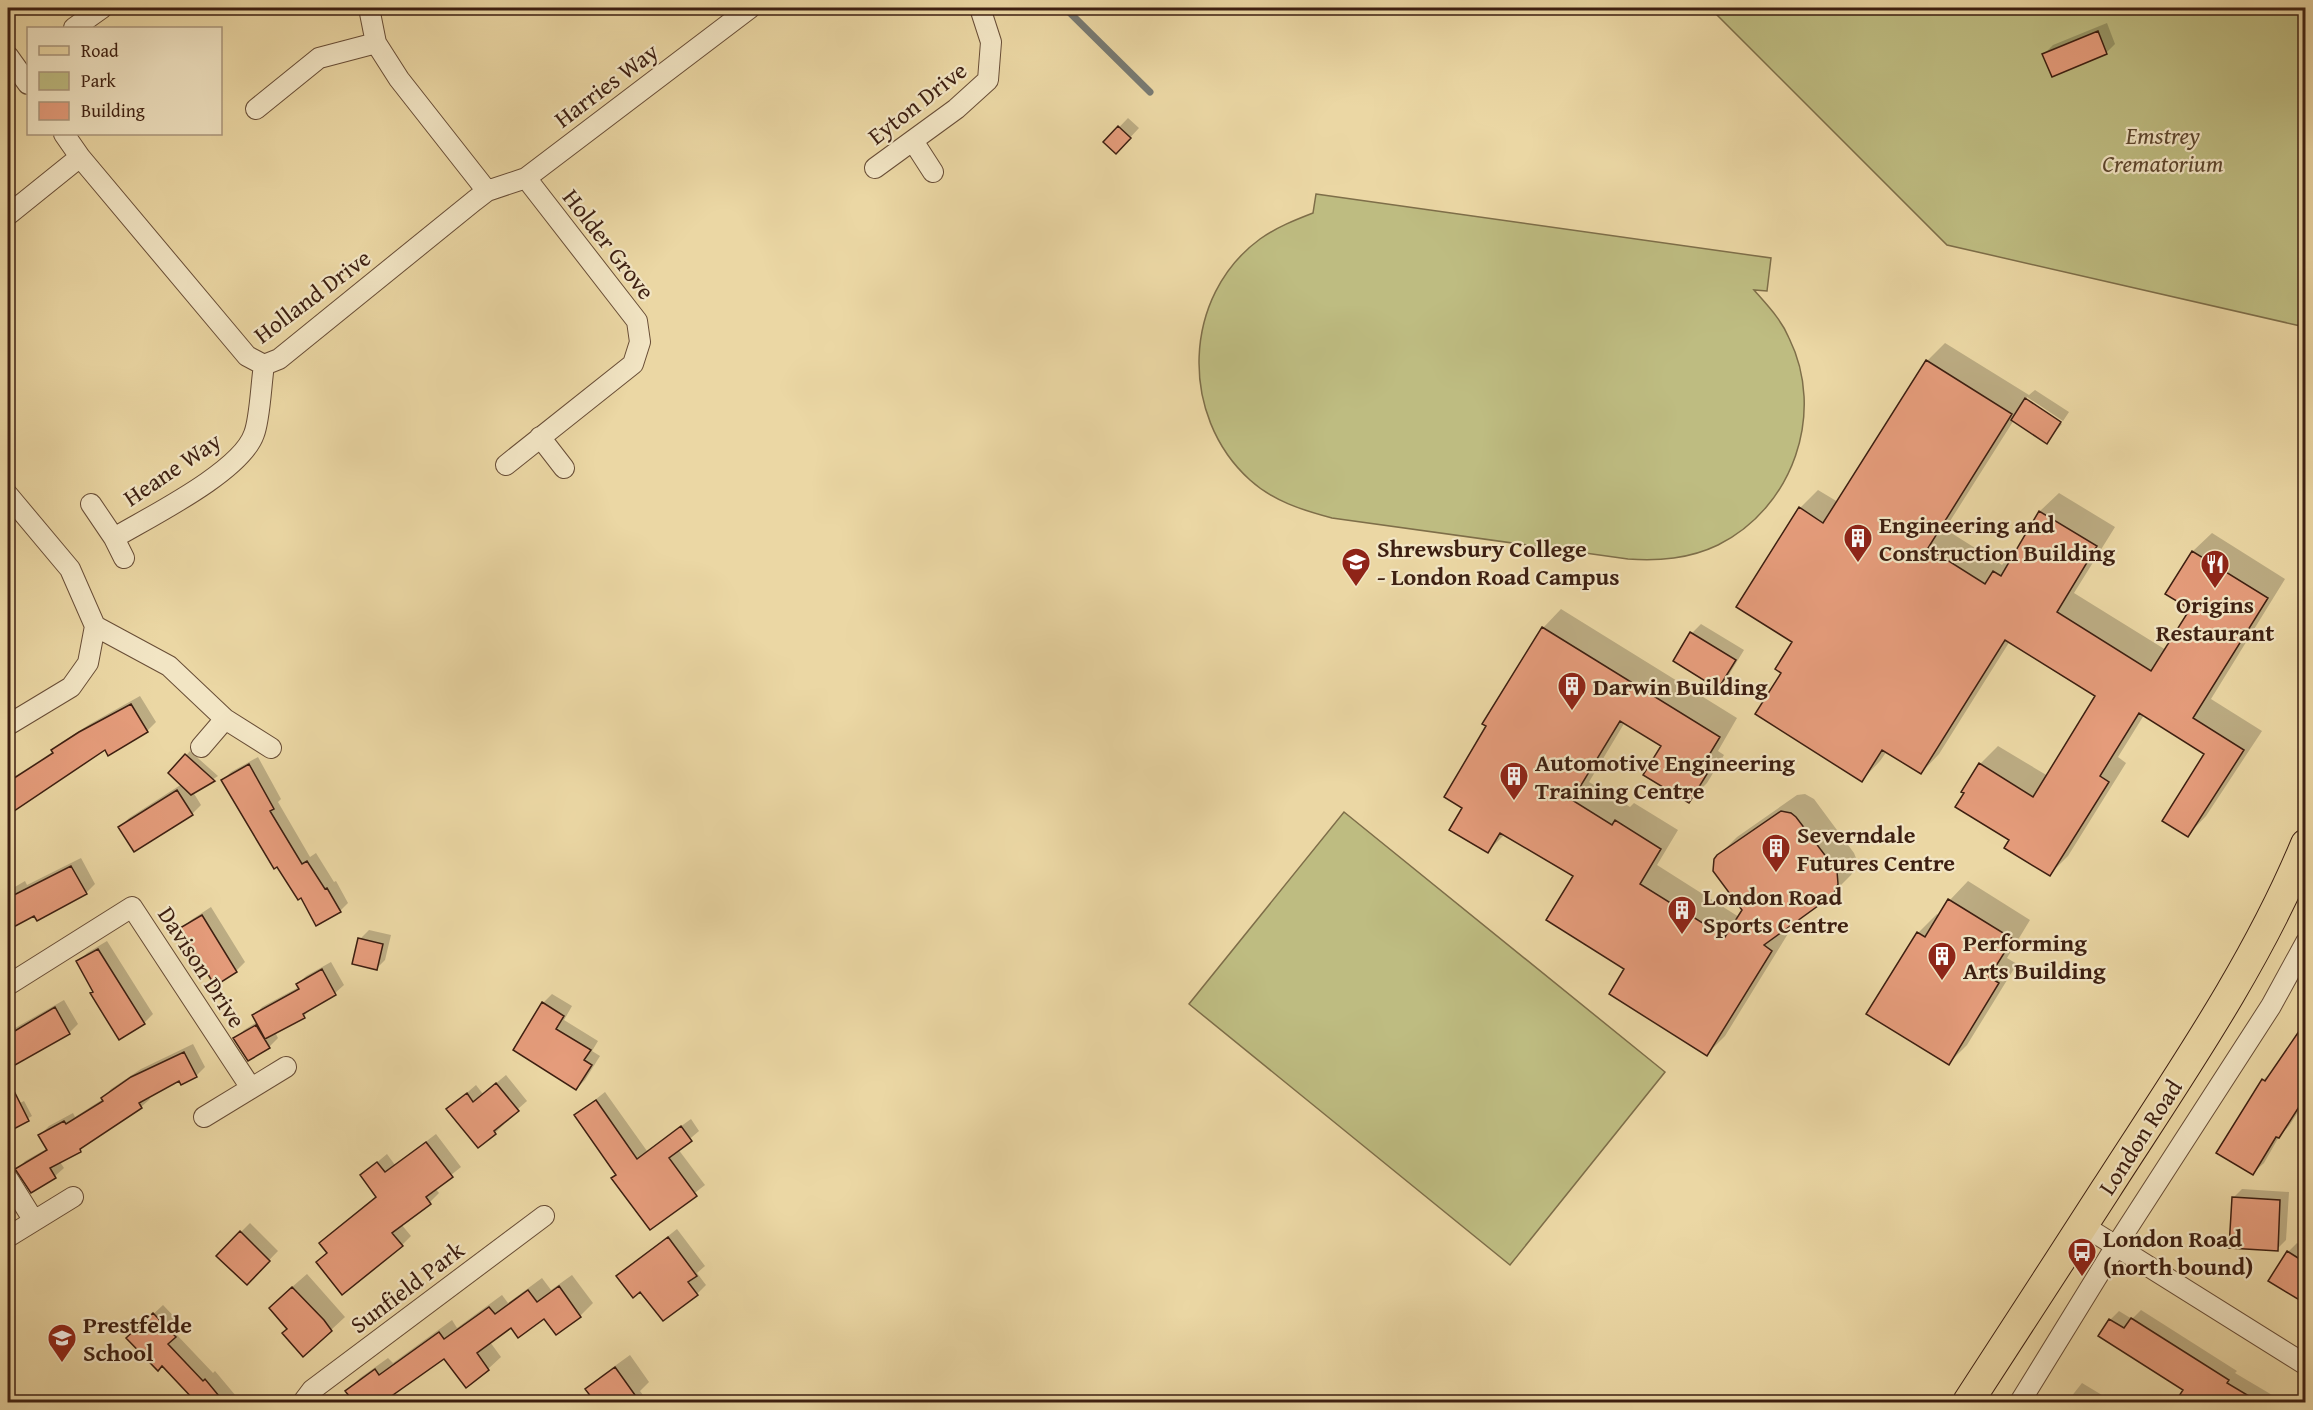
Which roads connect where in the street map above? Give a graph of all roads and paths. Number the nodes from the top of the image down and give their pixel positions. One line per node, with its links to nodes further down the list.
1 (102, 8): 5 (street)
2 (369, 8): 6 (street)
3 (750, 8): 13 (street, Harries Way)
4 (980, 8): 9 (street, Eyton Drive)
5 (75, 27)
6 (376, 43): 7 (street); 14 (street)
7 (256, 109)
8 (65, 135): 10 (street, Holland Drive)
9 (913, 141): 11 (street, Eyton Drive); 12 (street)
10 (80, 157): 15 (street); 16 (street, Holland Drive)
11 (875, 168)
12 (933, 172)
13 (526, 178): 14 (street, Harries Way); 17 (street, Holder Grove)
14 (487, 191): 16 (street, Holland Drive)
15 (8, 215)
16 (264, 365): 22 (street, Heane Way)
17 (540, 437): 18 (street, Holder Grove); 19 (street)
18 (506, 465)
19 (564, 468)
20 (8, 495): 24 (street)
21 (91, 504): 22 (street)
22 (114, 538): 23 (street)
23 (124, 558)
24 (95, 626): 25 (street); 26 (street)
25 (225, 719): 27 (street); 28 (street)
26 (8, 725)
27 (201, 747)
28 (271, 747)
29 (2303, 858): 39 (main road, London Road)
30 (2306, 942): 41 (street, London Road)
31 (8, 985): 33 (street, Davison Drive)
32 (286, 1067): 33 (street)
33 (251, 1088): 34 (street)
34 (204, 1117)
35 (8, 1179): 38 (street)
36 (72, 1197): 38 (street)
37 (544, 1216): 43 (street, Sunfield Park)
38 (34, 1221): 40 (street)
39 (2084, 1226): 41 (street); 44 (main road, London Road)
40 (8, 1237)
41 (2116, 1246): 42 (street); 45 (street, London Road)
42 (2306, 1365)
43 (303, 1402)
44 (1968, 1402)
45 (2020, 1402)

